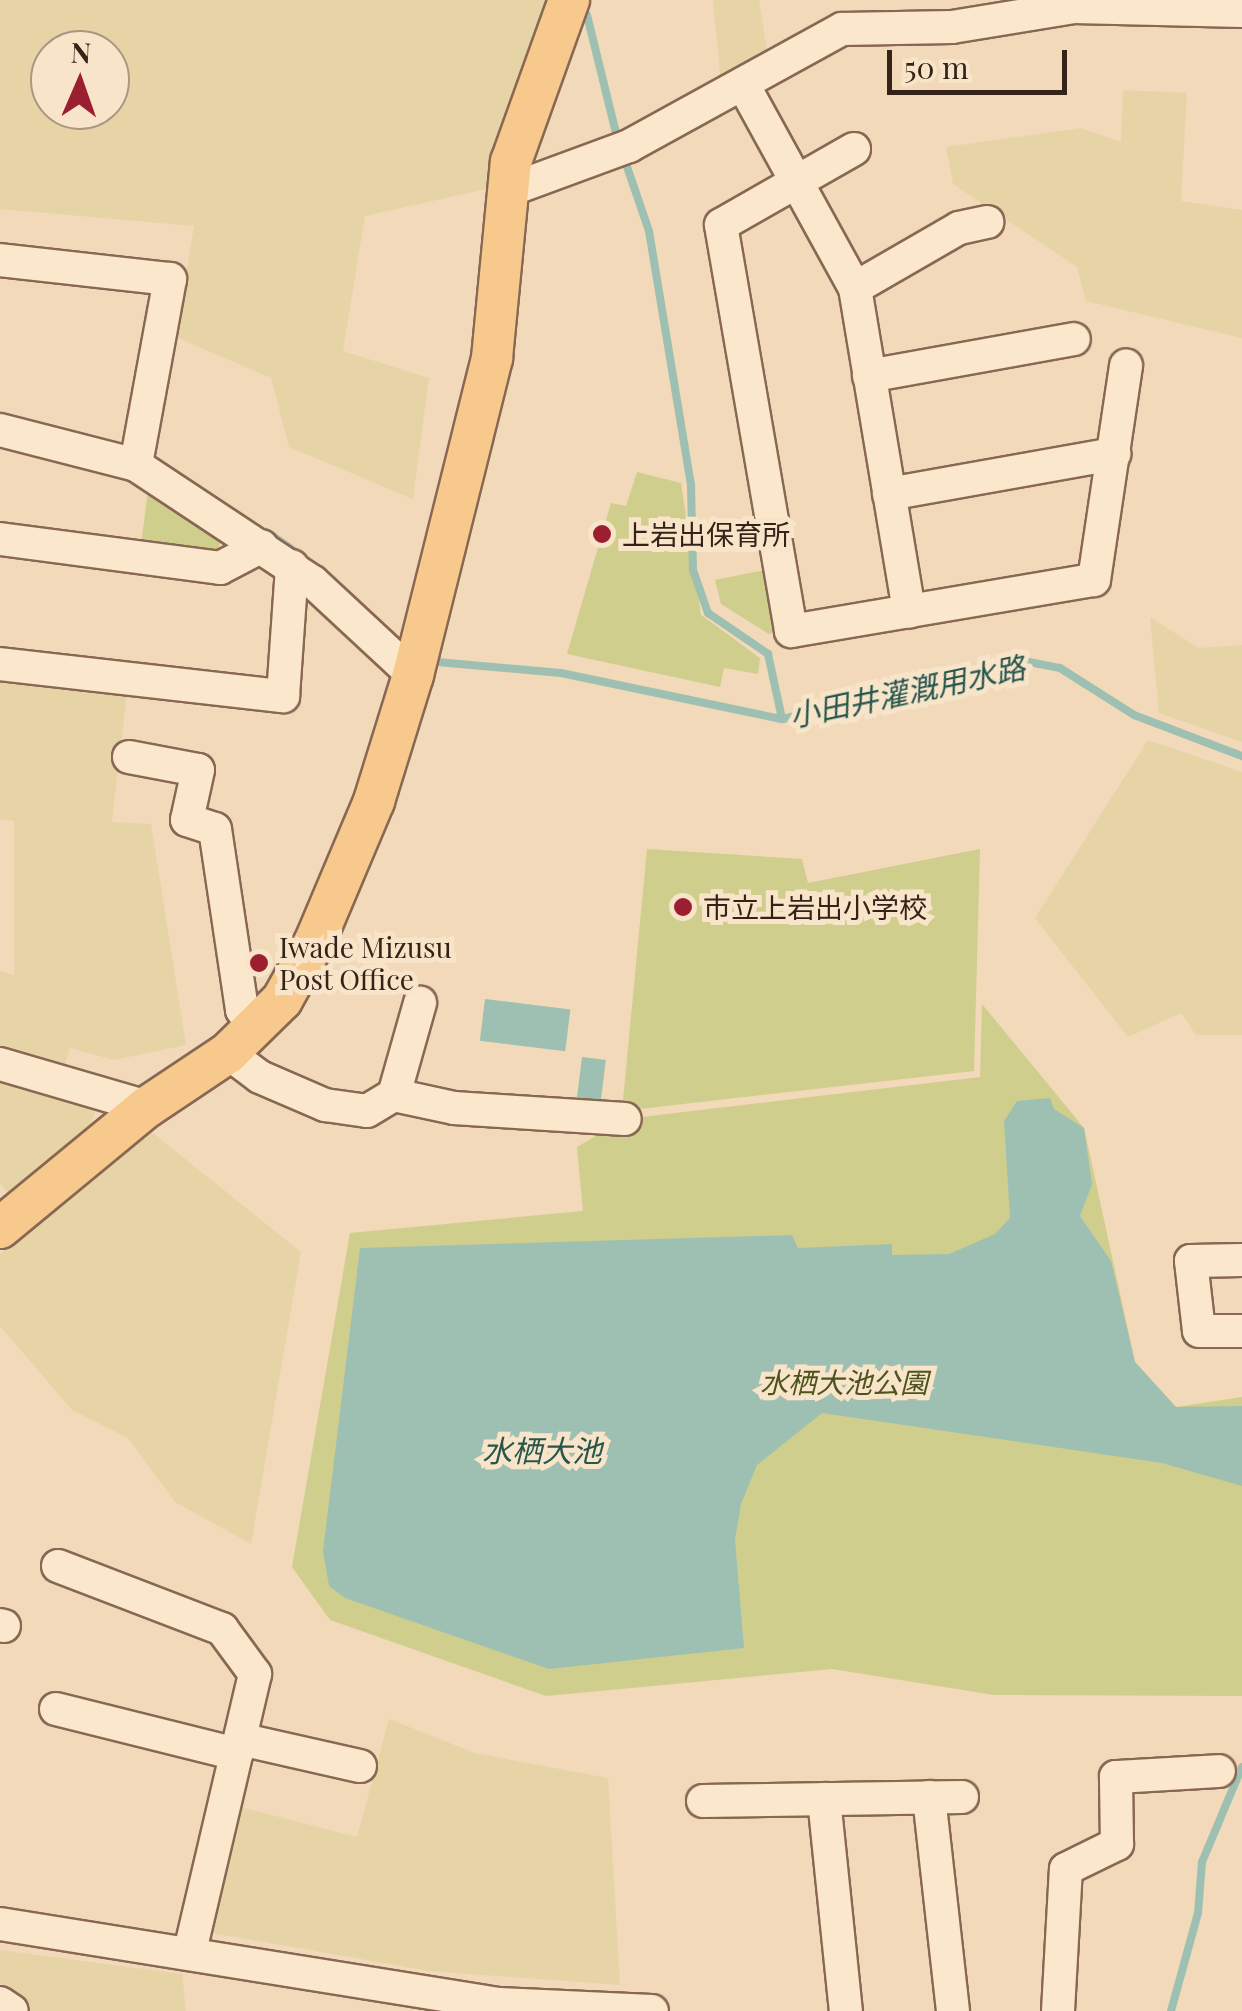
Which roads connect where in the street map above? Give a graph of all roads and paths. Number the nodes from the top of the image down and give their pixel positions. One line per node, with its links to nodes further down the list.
1 (569, 0): 7 (main road)
2 (1012, 7): 3 (street); 4 (street)
3 (1242, 12)
4 (744, 88): 6 (street); 7 (street)
5 (854, 149): 6 (street)
6 (798, 180): 10 (street); 21 (street)
7 (507, 191): 23 (main road)
8 (987, 222): 10 (street)
9 (0, 260): 16 (street)
10 (855, 288): 13 (street)
11 (1074, 339): 13 (street)
12 (1126, 364): 15 (street)
13 (870, 376): 17 (street)
14 (2, 438): 16 (street)
15 (1114, 454): 17 (street); 21 (street)
16 (138, 456): 19 (street)
17 (888, 494): 21 (street)
18 (0, 539): 19 (street)
19 (262, 546): 20 (street)
20 (292, 566): 22 (street); 23 (street)
21 (908, 612)
22 (0, 664)
23 (413, 676): 26 (main road)
24 (129, 756): 26 (street)
25 (420, 1003): 28 (street)
26 (242, 1041): 28 (street); 29 (main road)
27 (0, 1064): 29 (street)
28 (394, 1095): 30 (street)
29 (147, 1107): 31 (main road)
30 (626, 1119)
31 (0, 1228)
32 (1242, 1260): 33 (street)
33 (1242, 1331)
34 (58, 1566): 36 (street)
35 (56, 1709): 36 (street)
36 (238, 1746): 37 (street); 42 (street)
37 (360, 1766)
38 (1219, 1771): 48 (street)
39 (824, 1799): 40 (street); 46 (street); 47 (street)
40 (703, 1800)
41 (0, 1924): 42 (street)
42 (190, 1951): 45 (street)
43 (0, 2003): 44 (street)
44 (12, 2011)
45 (652, 2011)
46 (846, 2011)
47 (953, 2011)
48 (1058, 2011)

